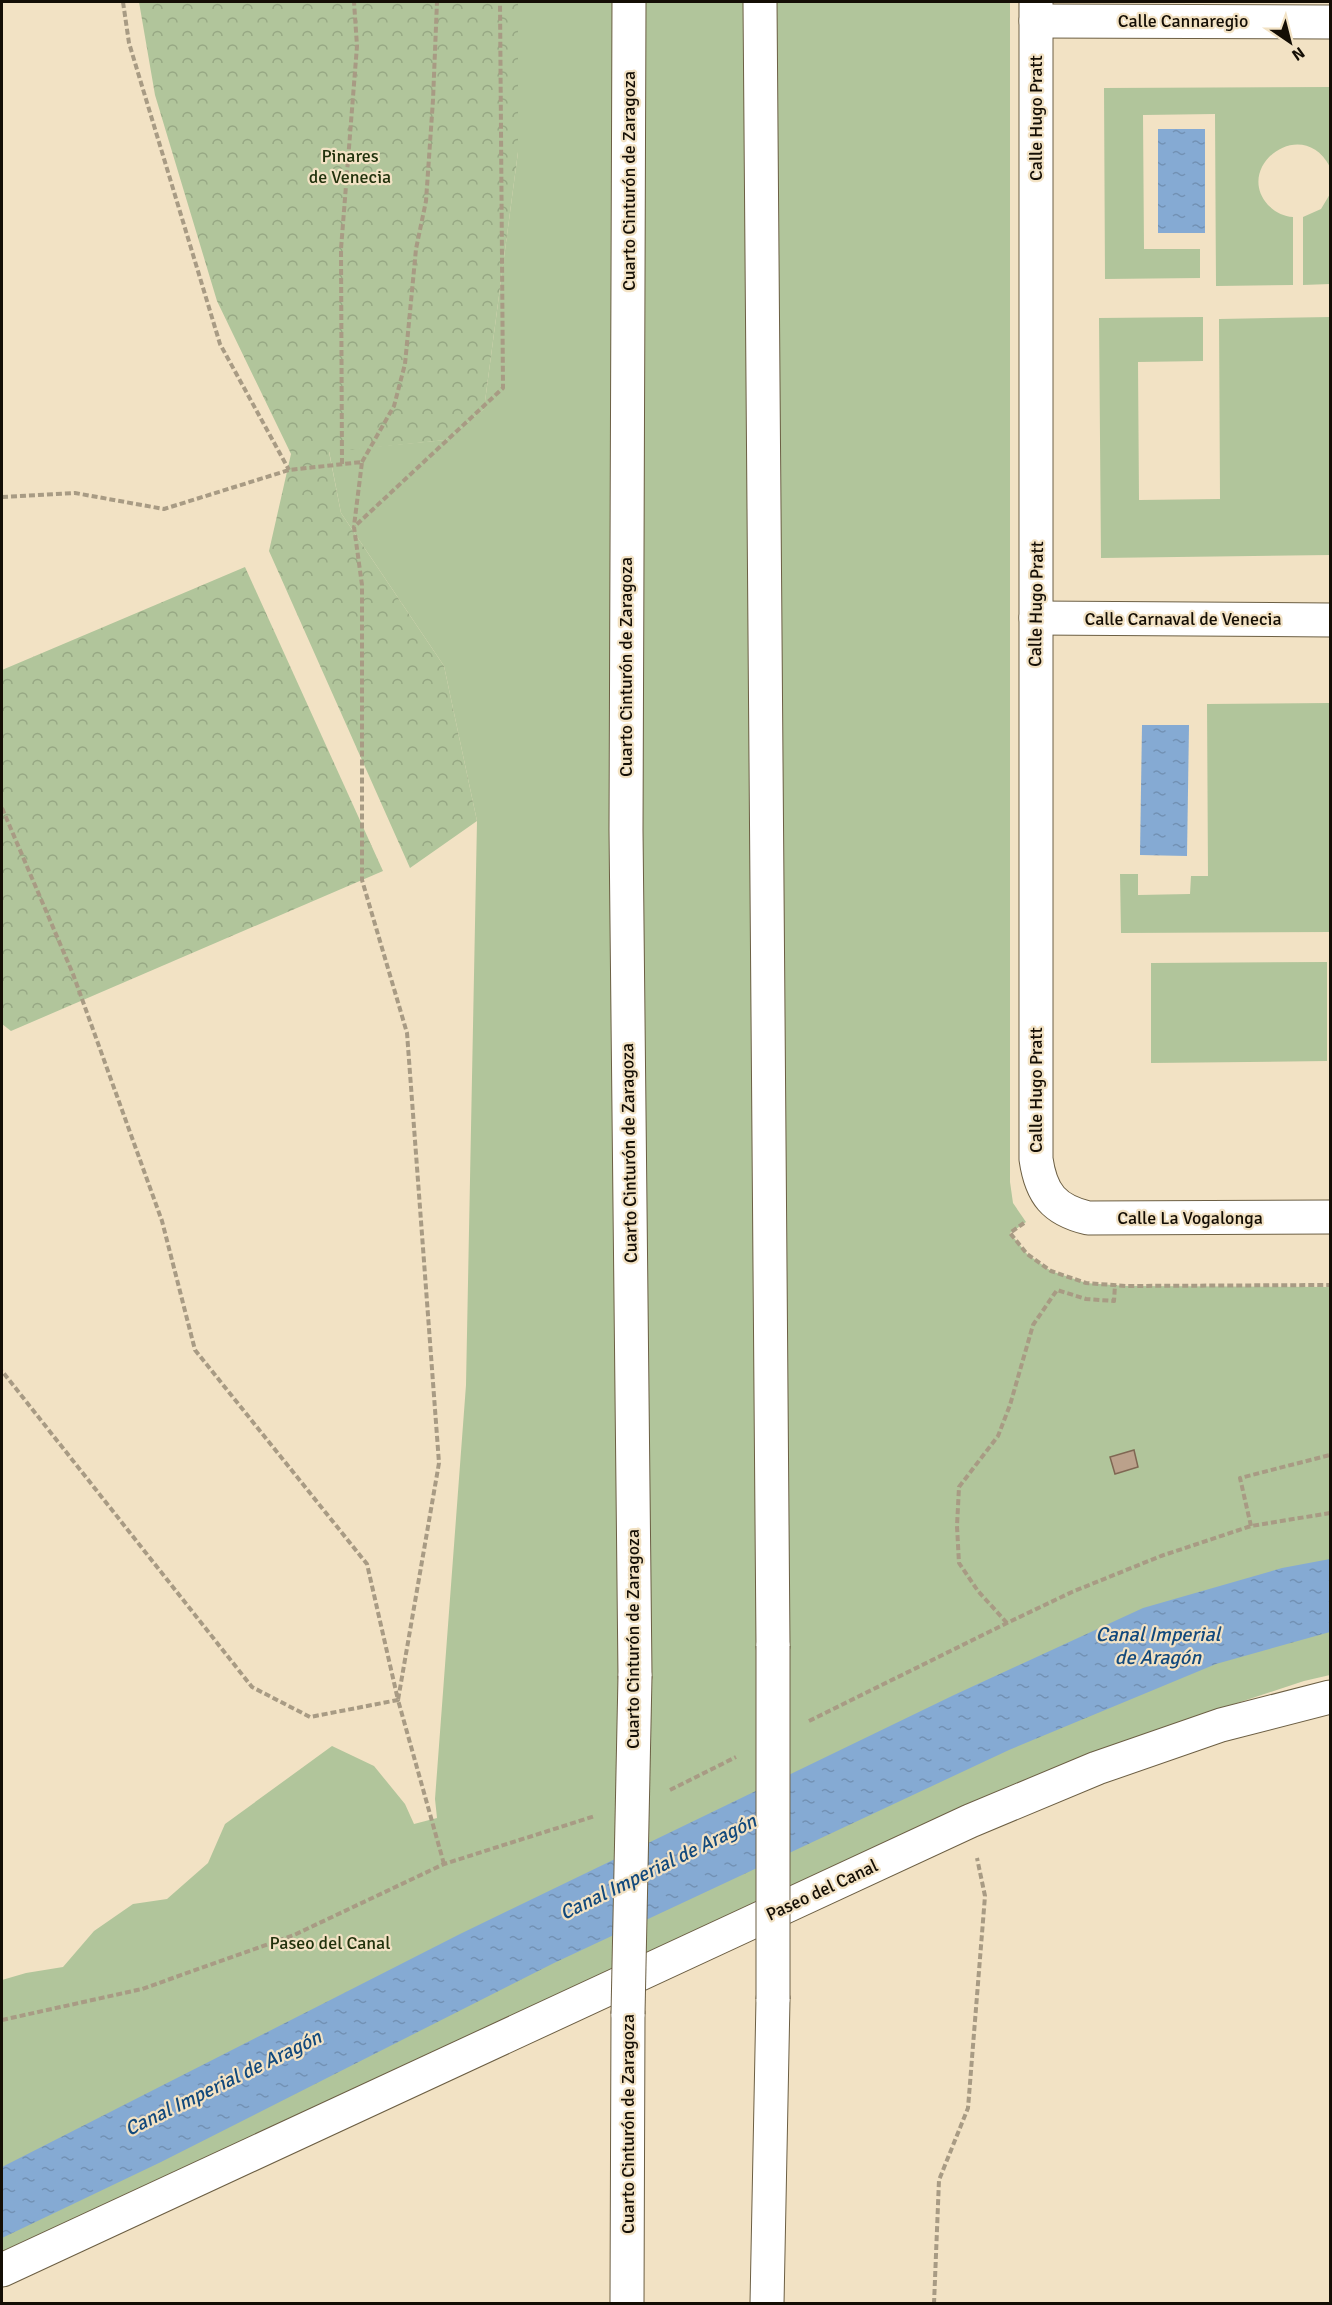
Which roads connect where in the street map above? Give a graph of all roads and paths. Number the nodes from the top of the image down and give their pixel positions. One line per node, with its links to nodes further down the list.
1 (123, 2): 11 (path)
2 (354, 2): 10 (path)
3 (437, 2): 9 (path)
4 (500, 2): 13 (path)
5 (630, 2): 29 (main road, Cuarto Cinturón de Zaragoza, bridge)
6 (760, 2): 30 (main road, bridge)
7 (1036, 11): 8 (main road, Calle Cannaregio); 14 (main road, Calle Hugo Pratt)
8 (1330, 21)
9 (362, 462): 10 (path); 13 (path)
10 (342, 464): 11 (path)
11 (289, 470): 12 (path)
12 (2, 497)
13 (354, 527): 25 (path)
14 (1036, 618): 15 (main road, Calle Carnaval de Venecia); 17 (main road, Calle Hugo Pratt)
15 (1330, 620)
16 (2, 808): 25 (path)
17 (1053, 1202): 18 (main road, Calle La Vogalonga)
18 (1330, 1217)
19 (1115, 1285): 23 (path)
20 (2, 1371): 25 (path)
21 (1330, 1455): 22 (path)
22 (1251, 1526)
23 (1006, 1623)
24 (1330, 1697): 26 (main road, Paseo del Canal)
25 (398, 1700): 27 (path)
26 (970, 1821): 28 (main road, Paseo del Canal); 31 (path)
27 (444, 1864)
28 (2, 2270)
29 (627, 2304)
30 (767, 2304)
31 (934, 2304)

